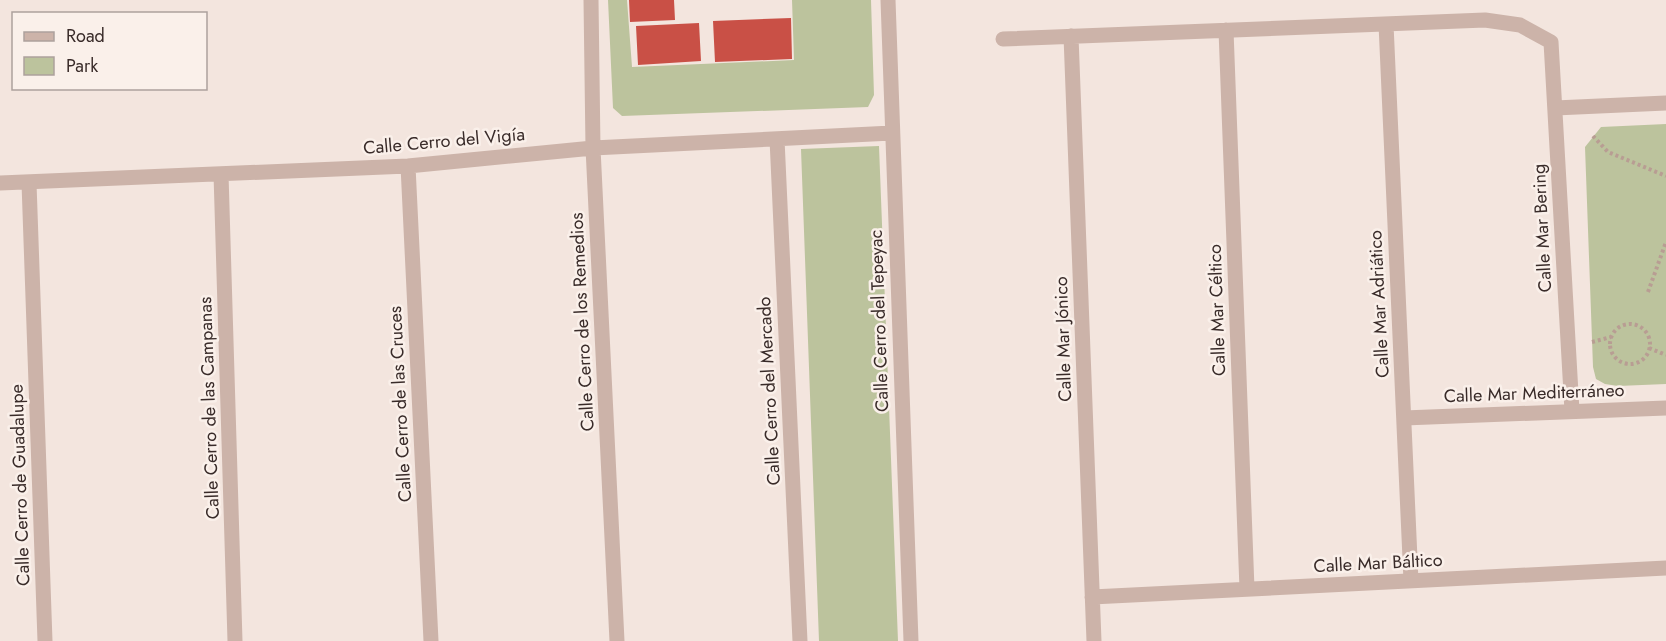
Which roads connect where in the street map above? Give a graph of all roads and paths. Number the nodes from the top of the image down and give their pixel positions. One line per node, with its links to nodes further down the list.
1 (591, 0): 12 (street, Calle Cerro de los Remedios)
2 (888, 0): 9 (street, Calle Cerro del Tepeyac)
3 (1386, 24): 4 (street); 8 (street, Calle Mar Bering); 26 (street, Calle Mar Adriático)
4 (1226, 30): 5 (street); 29 (street, Calle Mar Céltico)
5 (1071, 36): 6 (street); 30 (street, Calle Mar Jónico)
6 (1003, 39)
7 (1666, 103): 8 (street)
8 (1555, 108): 25 (street, Calle Mar Bering)
9 (892, 132): 11 (street, Calle Cerro del Vigía); 36 (street, Calle Cerro del Tepeyac)
10 (1593, 136): 15 (path)
11 (777, 139): 12 (street, Calle Cerro del Vigía); 35 (street, Calle Cerro del Mercado)
12 (593, 148): 13 (street, Calle Cerro del Vigía); 34 (street, Calle Cerro de los Remedios)
13 (408, 165): 14 (street, Calle Cerro del Vigía); 33 (street, Calle Cerro de las Cruces)
14 (221, 174): 17 (street, Calle Cerro del Vigía); 32 (street, Calle Cerro de las Campanas)
15 (1666, 176)
16 (0, 183): 17 (street, Calle Cerro del Vigía)
17 (29, 183): 31 (street, Calle Cerro de Guadalupe)
18 (1666, 242): 19 (path)
19 (1648, 292)
20 (1611, 337): 21 (path); 22 (path); 22 (path)
21 (1592, 342)
22 (1649, 348): 23 (path)
23 (1666, 355)
24 (1666, 408): 25 (street, Calle Mar Mediterráneo)
25 (1572, 411): 26 (street, Calle Mar Mediterráneo)
26 (1404, 418): 28 (street, Calle Mar Adriático)
27 (1666, 568): 28 (street, Calle Mar Báltico)
28 (1411, 581): 29 (street, Calle Mar Báltico)
29 (1247, 589): 30 (street, Calle Mar Báltico)
30 (1092, 597): 37 (street, Calle Mar Jónico)
31 (45, 641)
32 (236, 641)
33 (431, 641)
34 (617, 641)
35 (800, 641)
36 (911, 641)
37 (1094, 641)

